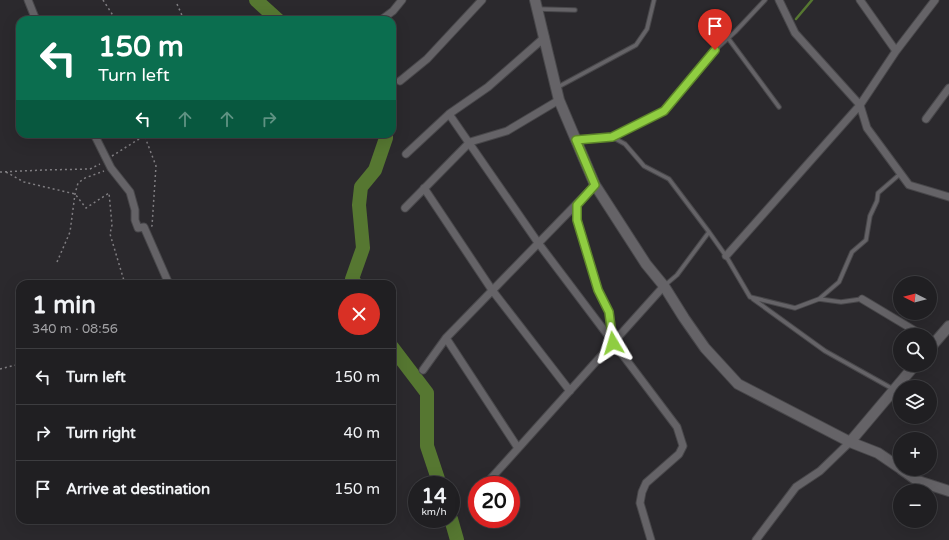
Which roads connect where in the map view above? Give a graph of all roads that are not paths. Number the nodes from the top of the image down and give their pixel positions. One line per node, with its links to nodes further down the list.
1 (28, 0): 11 (street)
2 (402, 0): 12 (street)
3 (482, 0): 16 (street)
4 (654, 0): 17 (lane)
5 (765, 0): 14 (lane)
6 (779, 0): 20 (street)
7 (860, 0): 15 (street)
8 (932, 1): 15 (street)
9 (537, 5): 10 (lane); 13 (street)
10 (575, 10)
11 (34, 16)
12 (386, 16)
13 (545, 37): 17 (street); 22 (street)
14 (728, 38): 21 (lane); 24 (lane)
15 (896, 51): 20 (street)
16 (400, 81)
17 (557, 88): 19 (street)
18 (949, 88): 23 (street)
19 (560, 100): 26 (street); 27 (street)
20 (860, 105): 29 (street); 37 (street)
21 (779, 107)
22 (450, 114): 27 (street); 28 (street)
23 (926, 119)
24 (612, 137): 26 (lane); 35 (lane)
25 (96, 138): 38 (street)
26 (576, 140): 30 (street)
27 (470, 142): 31 (street); 36 (street)
28 (406, 154)
29 (900, 174): 32 (street); 42 (lane)
30 (595, 185): 33 (street); 39 (street)
31 (424, 188): 34 (street); 40 (street)
32 (949, 197)
33 (577, 205): 36 (street); 48 (lane)
34 (405, 208)
35 (709, 232): 37 (lane); 39 (lane)
36 (539, 244): 40 (street); 48 (street)
37 (726, 256): 41 (lane)
38 (167, 280)
39 (664, 286): 48 (street); 55 (street)
40 (492, 290): 46 (street); 54 (street)
41 (750, 297): 42 (lane); 52 (lane)
42 (819, 299): 43 (lane)
43 (862, 299): 45 (street)
44 (949, 326): 47 (street)
45 (910, 328)
46 (446, 338): 49 (street); 56 (street)
47 (937, 338)
48 (613, 343): 54 (street); 61 (street)
49 (423, 370)
50 (909, 372): 51 (street)
51 (902, 380)
52 (893, 389)
53 (893, 391): 55 (street)
54 (570, 392): 56 (street)
55 (850, 442): 57 (street); 62 (street)
56 (518, 448): 58 (street)
57 (893, 464)
58 (493, 476)
59 (910, 476): 60 (street)
60 (949, 491)
61 (651, 540)
62 (756, 540)

